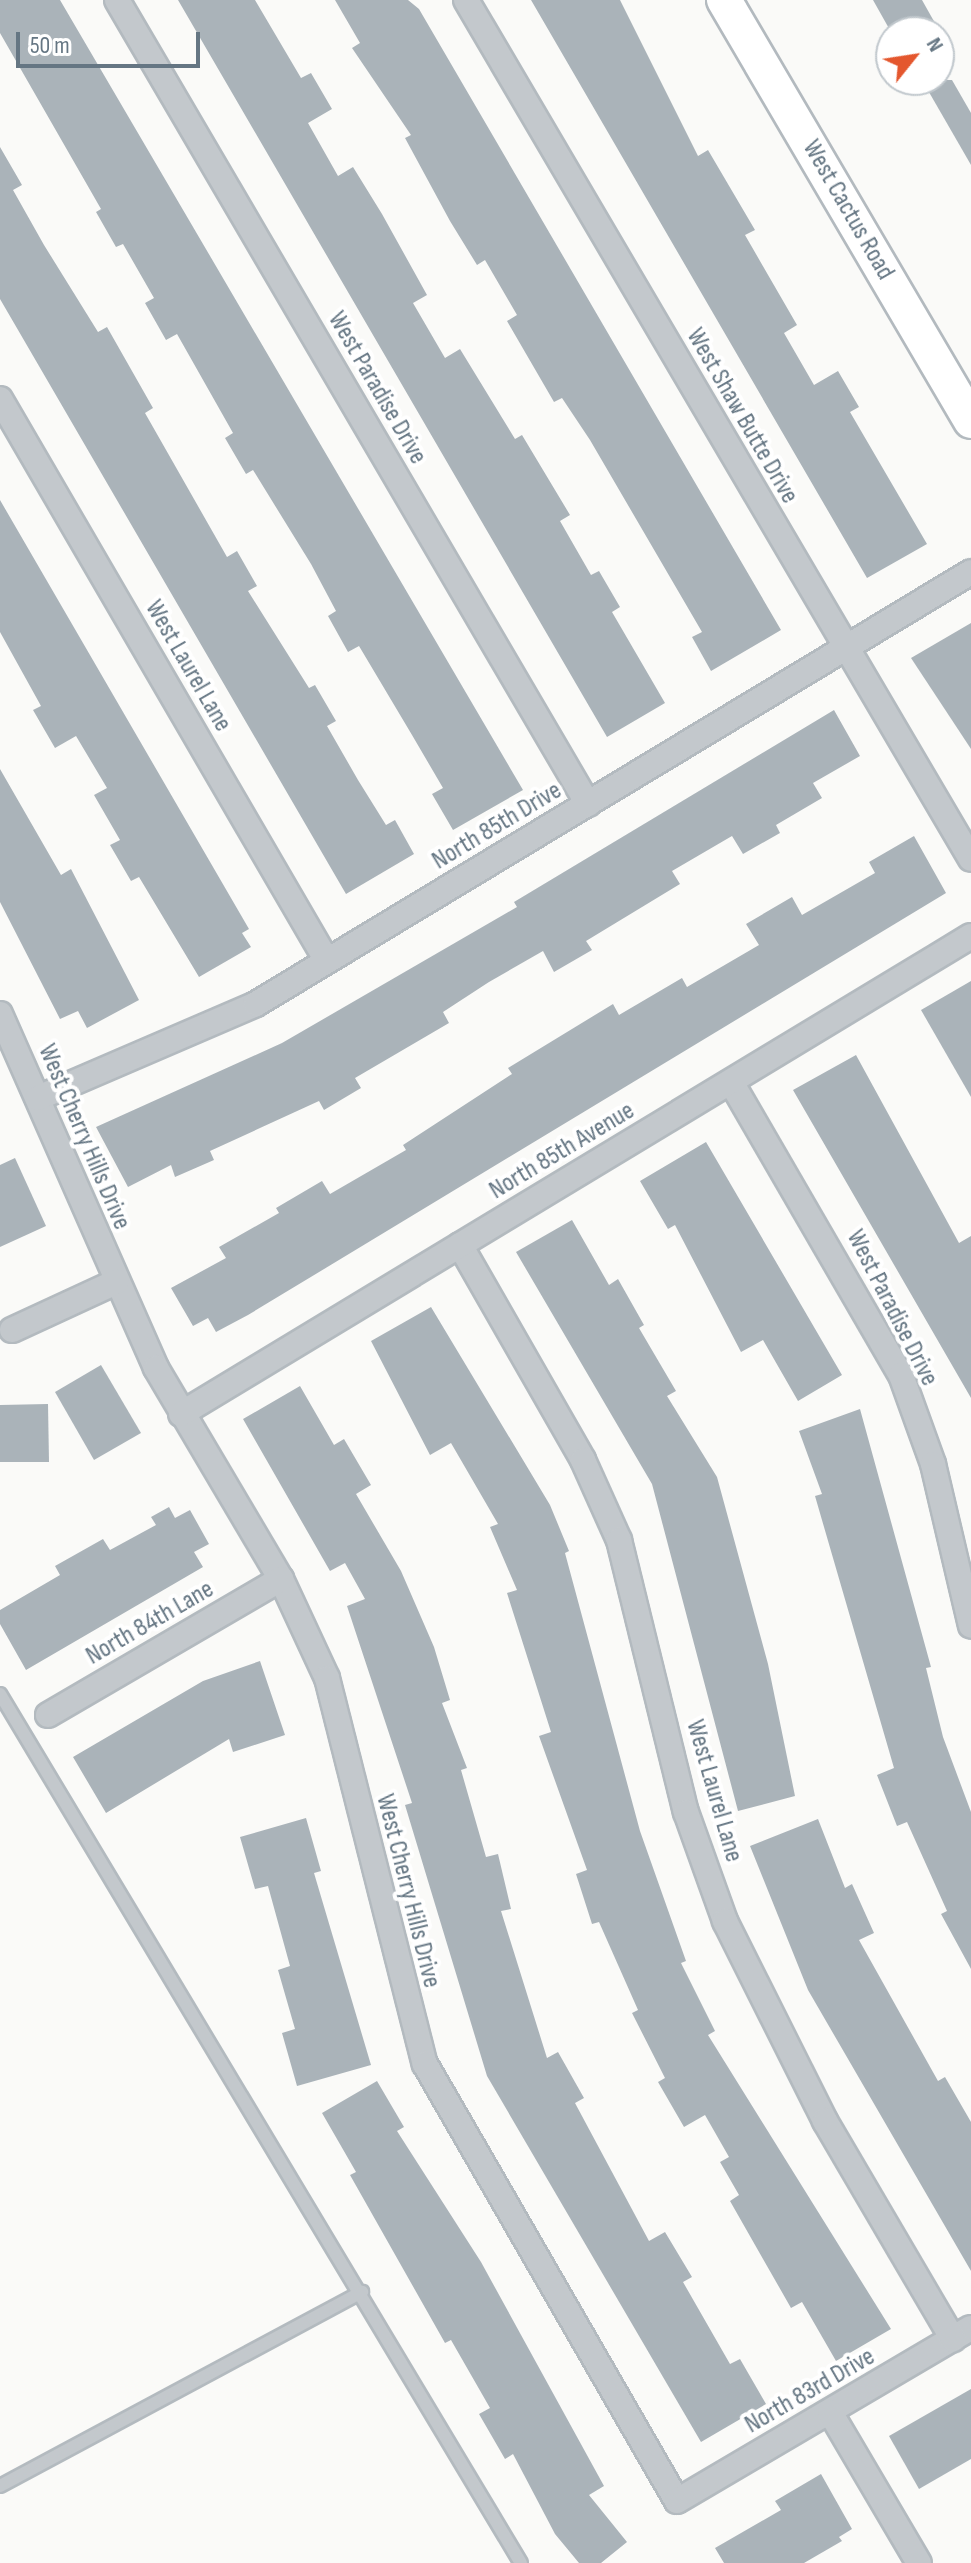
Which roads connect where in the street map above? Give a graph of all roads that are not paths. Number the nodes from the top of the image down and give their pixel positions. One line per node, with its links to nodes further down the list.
1 (117, 0): 8 (street, West Paradise Drive)
2 (466, 0): 7 (street, West Shaw Butte Drive)
3 (724, 0): 5 (main road, West Cactus Road)
4 (0, 399): 11 (street, West Laurel Lane)
5 (971, 421)
6 (971, 572): 7 (street, North 85th Drive)
7 (845, 648): 8 (street, North 85th Drive); 9 (street, West Shaw Butte Drive)
8 (588, 804): 11 (street, North 85th Drive)
9 (971, 859)
10 (971, 936): 13 (street, North 85th Avenue)
11 (327, 961): 14 (street, North 85th Drive)
12 (0, 1014): 14 (street, West Cherry Hills Drive)
13 (731, 1082): 15 (street, North 85th Avenue); 20 (street, West Paradise Drive)
14 (38, 1098): 16 (street, West Cherry Hills Drive)
15 (460, 1245): 18 (street, North 85th Avenue); 24 (street, West Laurel Lane)
16 (116, 1282): 17 (street); 18 (street, West Cherry Hills Drive)
17 (12, 1330)
18 (181, 1414): 19 (street, West Cherry Hills Drive)
19 (281, 1579): 22 (street, North 84th Lane); 27 (street, West Cherry Hills Drive)
20 (971, 1626)
21 (0, 1694): 23 (lane)
22 (48, 1715)
23 (362, 2292): 26 (lane); 28 (lane)
24 (962, 2333): 25 (street, North 83rd Drive)
25 (830, 2412): 27 (street, North 83rd Drive); 29 (street)
26 (0, 2486)
27 (677, 2501)
28 (521, 2563)
29 (919, 2563)

